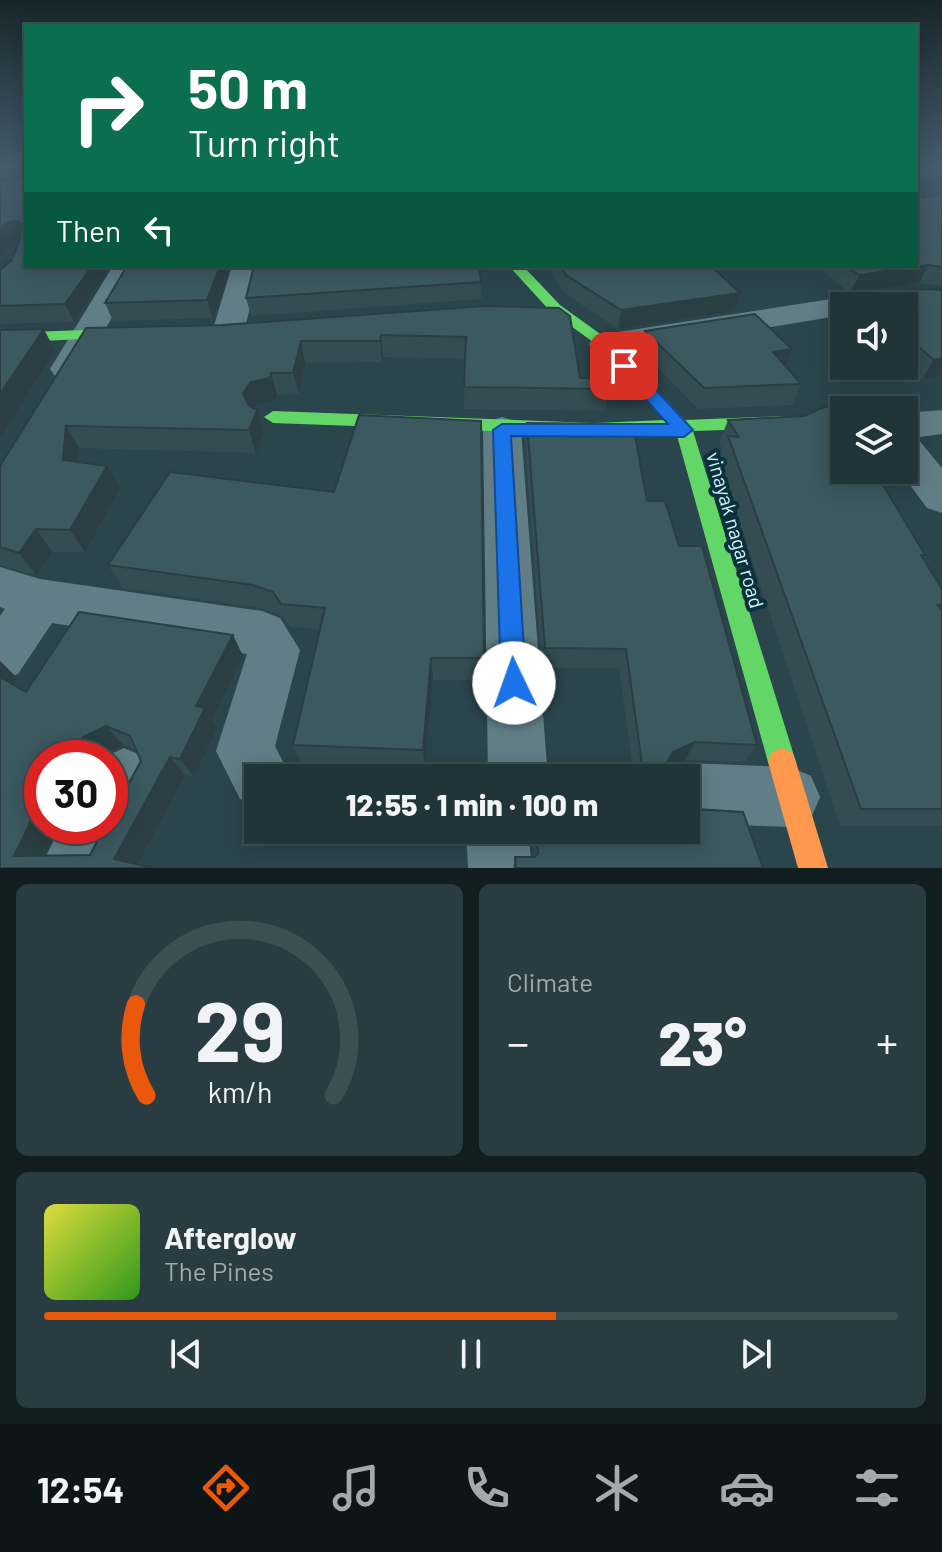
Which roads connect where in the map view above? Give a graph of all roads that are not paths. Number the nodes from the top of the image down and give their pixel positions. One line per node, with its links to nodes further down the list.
1 (126, 268): 9 (street)
2 (245, 268): 7 (street)
3 (518, 268): 4 (street, vinayak nagar road)
4 (555, 308): 6 (street); 11 (street, vinayak nagar road)
5 (830, 309): 11 (street)
6 (524, 311)
7 (228, 332)
8 (166, 333): 9 (street)
9 (88, 334): 10 (street); 12 (street)
10 (0, 338)
11 (605, 344): 18 (street, vinayak nagar road)
12 (48, 399)
13 (273, 417): 17 (street)
14 (793, 422): 18 (street)
15 (942, 422): 16 (street)
16 (918, 425)
17 (502, 430): 18 (street); 24 (street)
18 (684, 430): 26 (street, vinayak nagar road)
19 (918, 467): 20 (street)
20 (942, 497)
21 (20, 594): 22 (street); 23 (street)
22 (0, 657)
23 (253, 764)
24 (517, 764)
25 (700, 794): 26 (street)
26 (790, 797): 31 (street, vinayak nagar road)
27 (86, 844): 29 (street)
28 (498, 844): 30 (street)
29 (72, 868)
30 (500, 868)
31 (813, 868)

